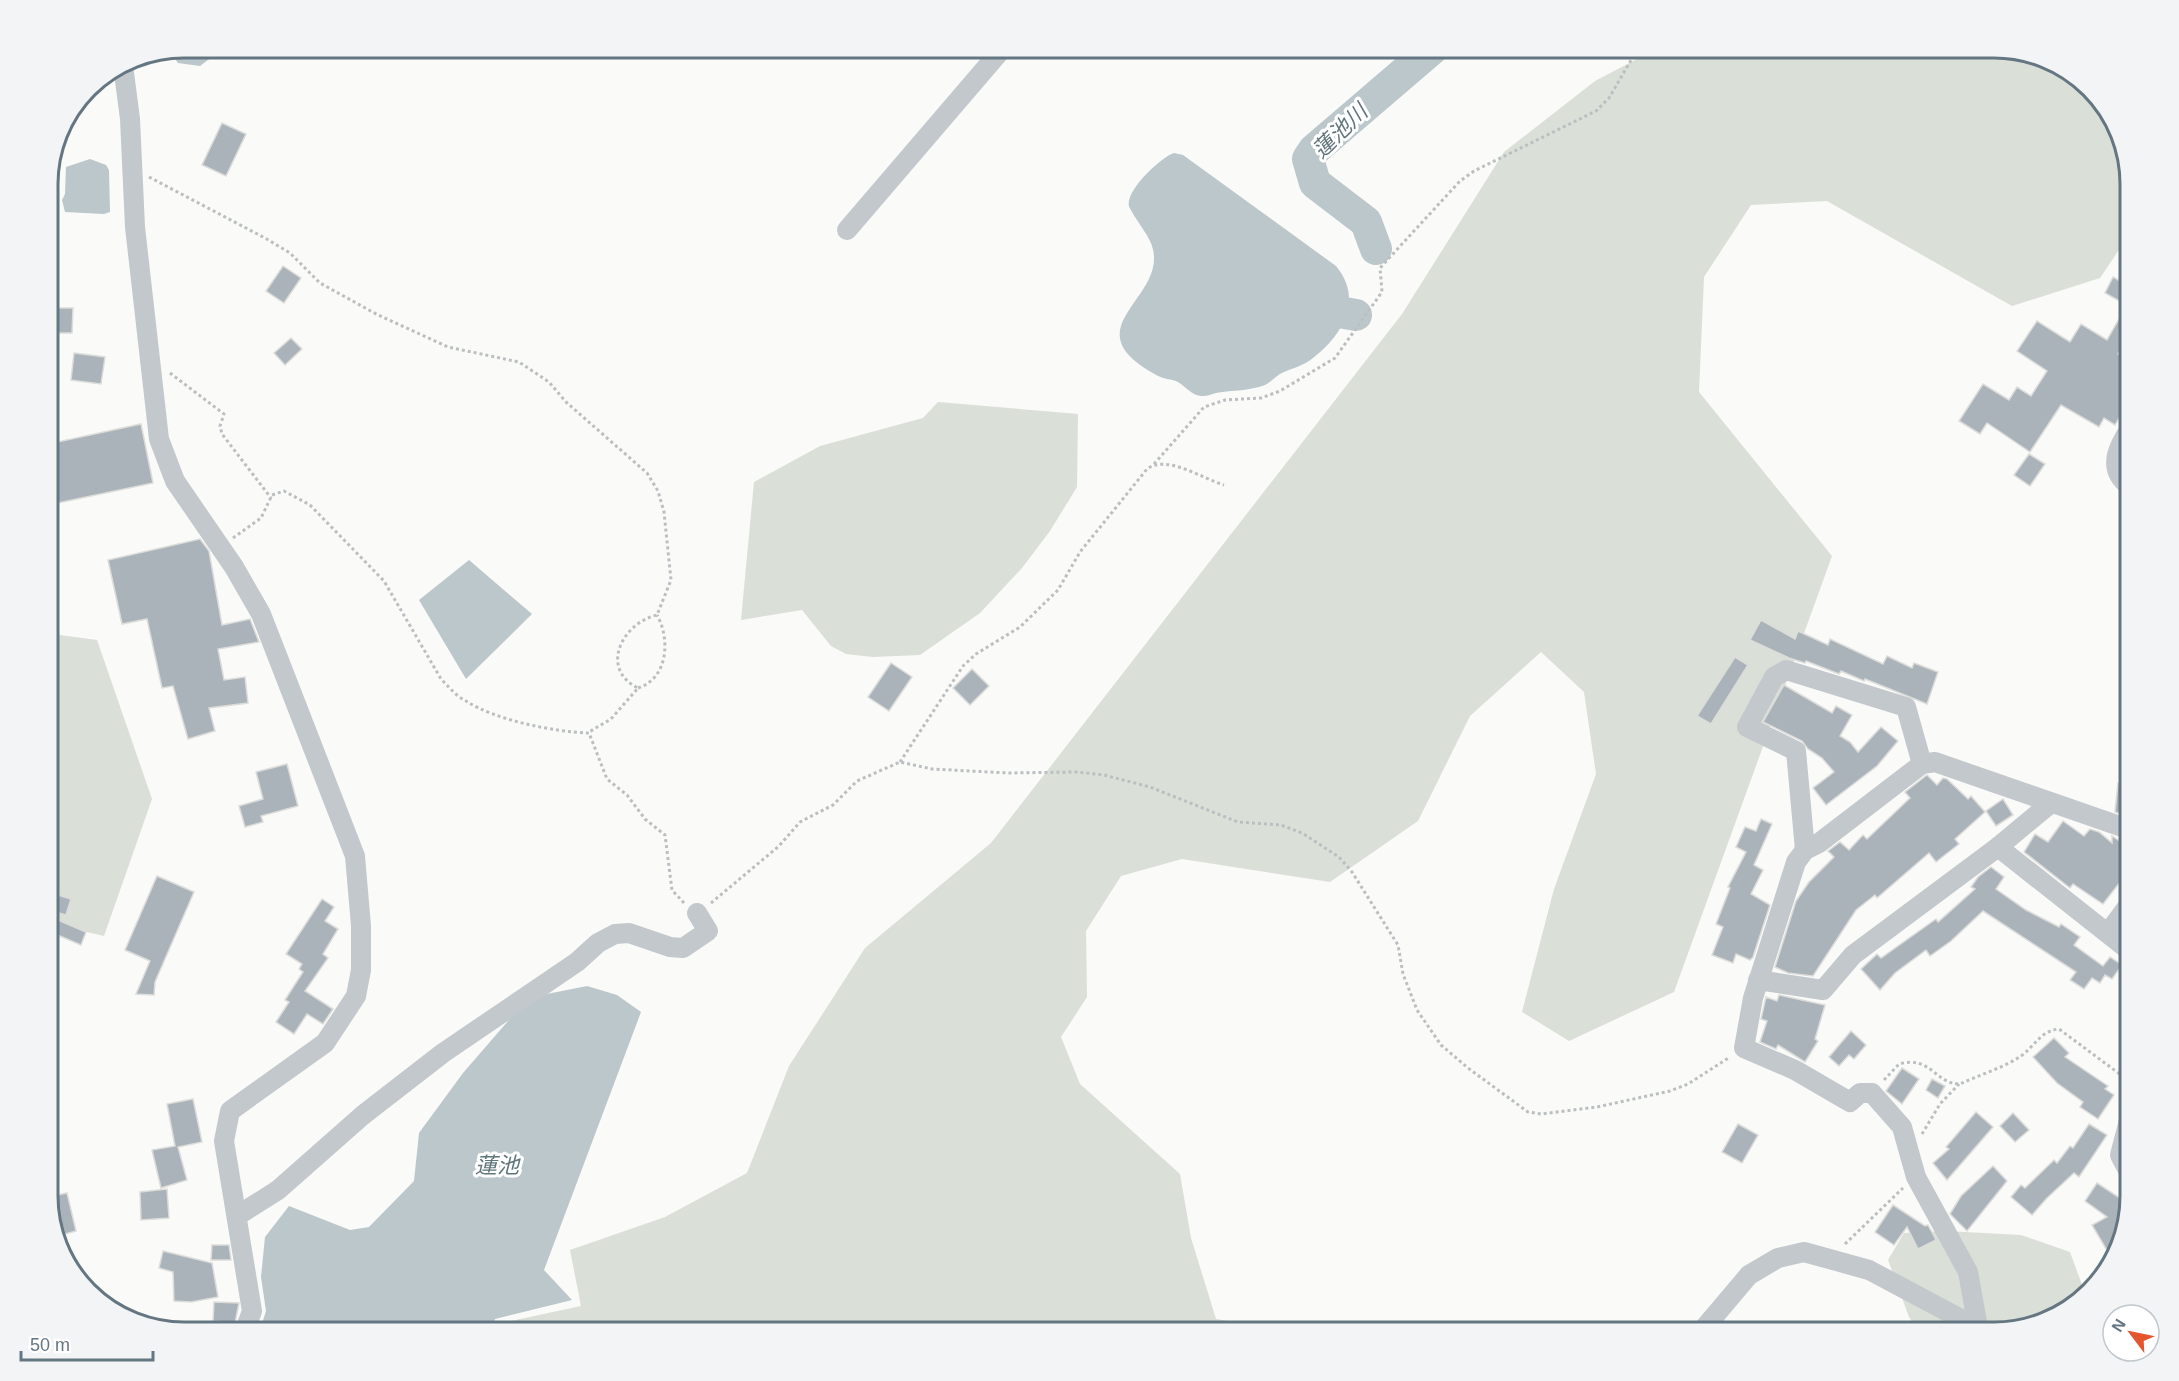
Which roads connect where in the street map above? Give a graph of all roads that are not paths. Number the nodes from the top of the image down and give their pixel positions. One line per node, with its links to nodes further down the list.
1 (994, 59): 3 (street)
2 (124, 74): 16 (street)
3 (847, 230)
4 (2120, 443): 5 (street)
5 (2120, 477)
6 (1922, 764): 7 (street); 10 (street); 10 (street)
7 (2051, 803): 8 (street); 9 (street)
8 (2120, 826)
9 (1998, 847): 13 (street); 15 (street)
10 (1805, 850): 15 (street)
11 (698, 913): 16 (street)
12 (2120, 917): 13 (street)
13 (2108, 933): 14 (street)
14 (2120, 943)
15 (1758, 980): 20 (street)
16 (237, 1216): 17 (street)
17 (248, 1322)
18 (1709, 1322): 19 (street)
19 (1964, 1322)
20 (1977, 1322)

